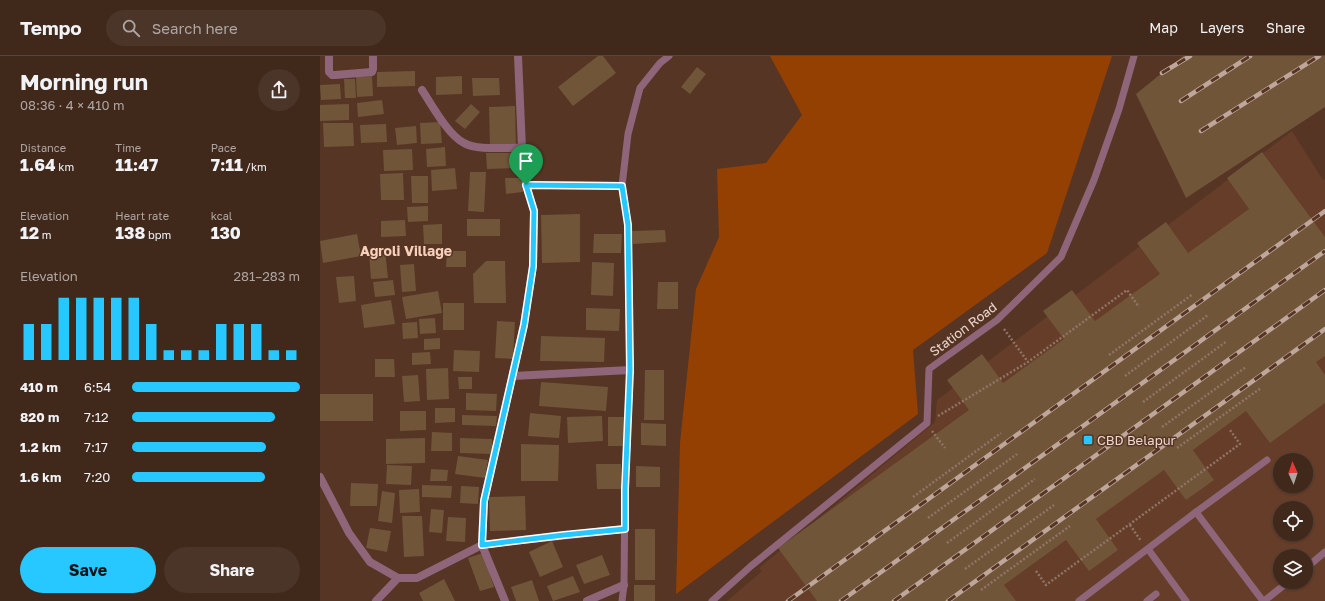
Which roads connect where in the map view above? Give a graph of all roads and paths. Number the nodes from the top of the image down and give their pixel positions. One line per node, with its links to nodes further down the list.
1 (329, 56): 2 (street)
2 (373, 56)
3 (518, 56): 7 (street)
4 (669, 56): 9 (lane)
5 (1134, 56): 13 (lane, Station Road)
6 (422, 90): 7 (street)
7 (522, 148): 8 (street)
8 (526, 185): 9 (street); 19 (street)
9 (622, 186): 18 (lane)
10 (1193, 294): 15 (path)
11 (1139, 307): 16 (path)
12 (1208, 315): 20 (path)
13 (998, 320): 16 (path); 23 (lane, Station Road)
14 (1227, 341): 22 (path)
15 (1109, 355)
16 (1028, 362): 23 (path)
17 (1246, 367): 24 (path)
18 (630, 370): 19 (street); 39 (lane)
19 (513, 376): 41 (street)
20 (1125, 376)
21 (1261, 388): 28 (path)
22 (1144, 402)
23 (927, 424): 27 (path); 56 (lane)
24 (1162, 427)
25 (1230, 430): 37 (path)
26 (1001, 433): 33 (path)
27 (945, 448)
28 (1177, 448)
29 (1017, 454): 36 (path)
30 (1266, 460): 35 (lane)
31 (320, 477): 47 (street)
32 (1035, 479): 40 (path)
33 (913, 497)
34 (1054, 505): 45 (path)
35 (1196, 512): 42 (lane); 60 (lane)
36 (928, 518)
37 (1130, 525): 42 (path); 46 (path)
38 (1070, 526): 50 (path)
39 (625, 529): 41 (street); 48 (lane)
40 (947, 543)
41 (482, 545): 47 (street); 53 (street)
42 (1148, 549): 57 (lane); 59 (lane)
43 (1325, 552): 44 (lane)
44 (1313, 562)
45 (965, 569)
46 (1036, 571)
47 (398, 578): 52 (street)
48 (624, 585): 54 (street); 55 (lane)
49 (1279, 589): 60 (lane)
50 (981, 590)
51 (1156, 594): 58 (lane)
52 (376, 601)
53 (505, 601)
54 (587, 601)
55 (622, 601)
56 (712, 601)
57 (1079, 601)
58 (1147, 601)
59 (1186, 601)
60 (1263, 601)

